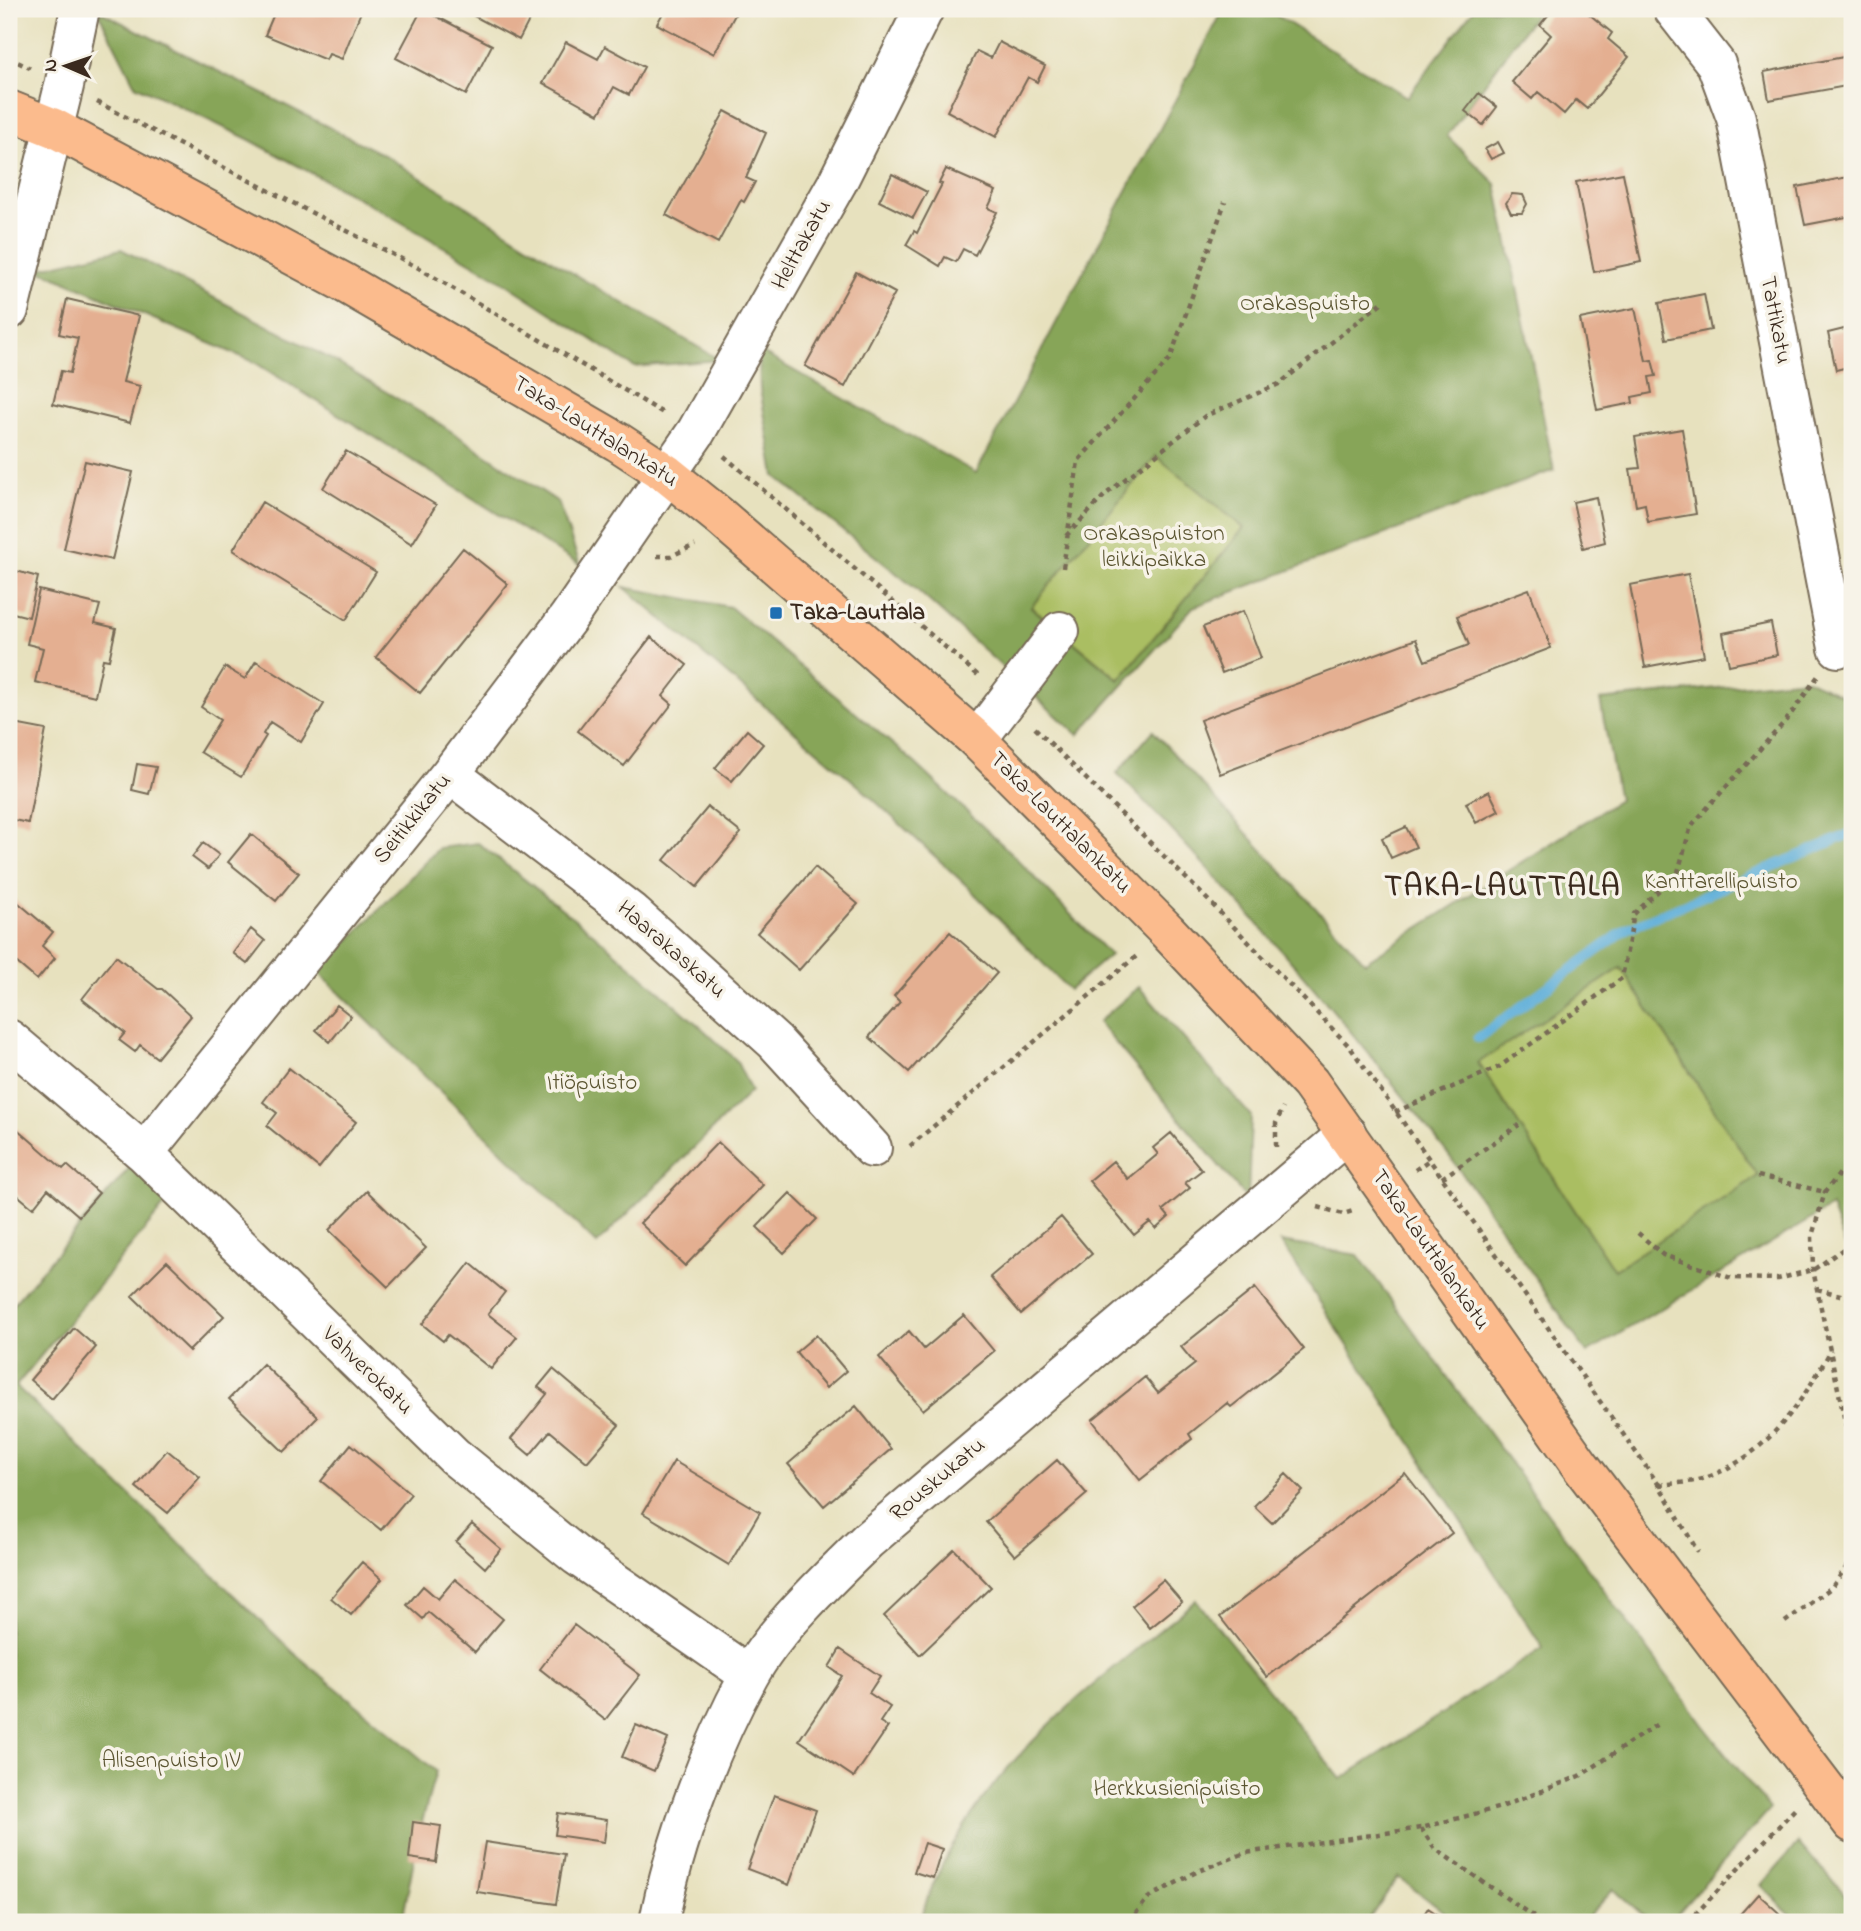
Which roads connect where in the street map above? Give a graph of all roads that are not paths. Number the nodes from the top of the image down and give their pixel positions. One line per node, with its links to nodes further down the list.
1 (80, 9): 5 (street)
2 (924, 9): 7 (street, Helttakatu)
3 (1673, 9): 9 (street, Tattikatu)
4 (9, 110): 5 (main road, Taka-Lauttalankatu)
5 (54, 128): 6 (street); 7 (main road, Taka-Lauttalankatu)
6 (9, 310)
7 (667, 474): 10 (main road, Taka-Lauttalankatu); 11 (street, Seitikkikatu)
8 (1060, 631): 10 (street)
9 (1838, 648)
10 (977, 740): 13 (main road, Taka-Lauttalankatu)
11 (450, 774): 14 (street, Haarakaskatu); 15 (street, Seitikkikatu)
12 (9, 1039): 15 (street, Vahverokatu)
13 (1347, 1134): 16 (street, Rouskukatu); 17 (main road, Taka-Lauttalankatu)
14 (872, 1148)
15 (144, 1153): 16 (street, Vahverokatu)
16 (749, 1675): 18 (street, Rouskukatu)
17 (1852, 1823)
18 (659, 1922)

